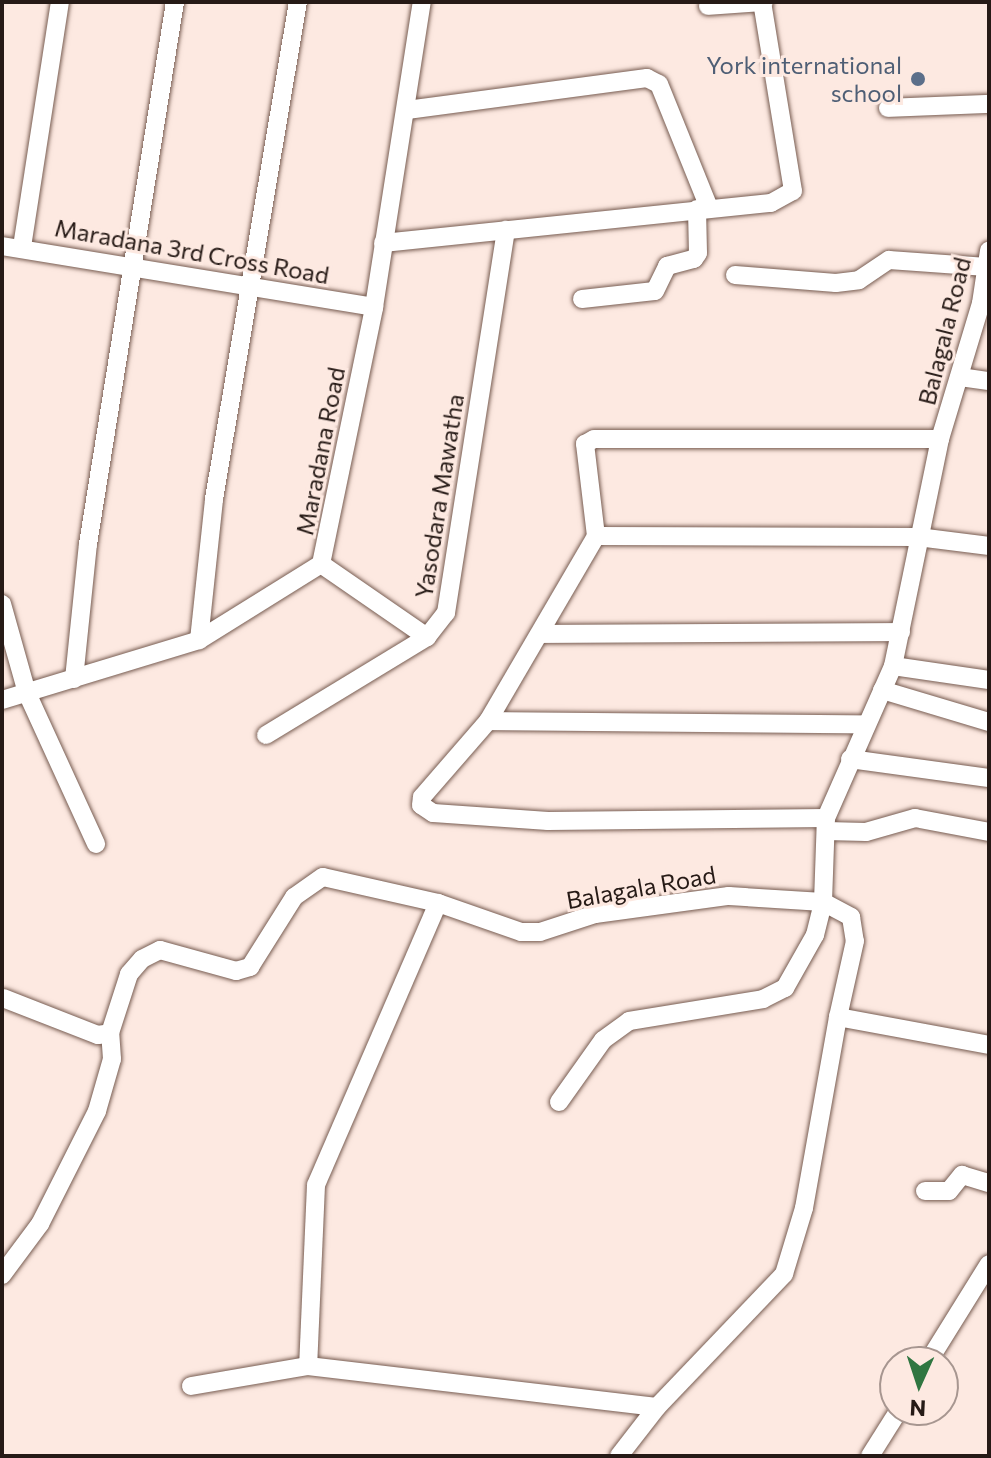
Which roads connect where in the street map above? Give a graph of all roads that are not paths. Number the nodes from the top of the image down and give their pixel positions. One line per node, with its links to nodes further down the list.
1 (60, 2): 14 (street)
2 (175, 2): 16 (street)
3 (298, 2): 18 (street)
4 (422, 2): 9 (street, Maradana Road)
5 (763, 2): 6 (street); 10 (street)
6 (708, 6)
7 (989, 104): 8 (street)
8 (888, 108)
9 (407, 110): 10 (street); 12 (street, Maradana Road)
10 (703, 208): 11 (street); 19 (street)
11 (506, 230): 12 (street); 31 (street, Yasodara Mawatha)
12 (383, 243): 20 (street, Maradana Road)
13 (2, 246): 14 (street, Maradana 3rd Cross Road)
14 (22, 247): 16 (street, Maradana 3rd Cross Road)
15 (988, 259): 17 (street); 21 (street, Balagala Road)
16 (130, 265): 18 (street, Maradana 3rd Cross Road); 34 (street)
17 (735, 275)
18 (249, 285): 20 (street, Maradana 3rd Cross Road); 32 (street)
19 (582, 299)
20 (374, 307): 27 (street, Maradana Road)
21 (960, 377): 22 (street); 23 (street, Balagala Road)
22 (989, 381)
23 (940, 439): 24 (street); 25 (street, Balagala Road)
24 (596, 536): 25 (street); 30 (street)
25 (918, 537): 26 (street); 29 (street, Balagala Road)
26 (989, 546)
27 (321, 564): 31 (street, Yasodara Mawatha); 32 (street, Maradana Road)
28 (2, 604): 37 (street)
29 (901, 632): 30 (street); 33 (street, Balagala Road)
30 (541, 634): 39 (street)
31 (427, 637): 42 (street)
32 (199, 640): 34 (street, Maradana Road)
33 (893, 666): 35 (street); 36 (street, Balagala Road)
34 (74, 679): 37 (street, Maradana Road)
35 (989, 680)
36 (882, 690): 40 (street); 41 (street, Balagala Road)
37 (27, 693): 38 (street, Maradana Road); 47 (street)
38 (2, 700)
39 (488, 721): 41 (street); 45 (street)
40 (989, 722)
41 (866, 724): 43 (street, Balagala Road)
42 (266, 735)
43 (850, 759): 44 (street); 45 (street, Balagala Road)
44 (989, 778)
45 (826, 825): 46 (street); 48 (street, Balagala Road)
46 (989, 832)
47 (96, 844)
48 (823, 902): 49 (street, Balagala Road); 51 (street); 54 (street)
49 (438, 903): 52 (street, Balagala Road); 60 (street)
50 (2, 998): 52 (street)
51 (838, 1017): 53 (street); 62 (street)
52 (110, 1033): 58 (street, Balagala Road)
53 (989, 1045)
54 (559, 1102)
55 (989, 1183): 56 (street)
56 (925, 1191)
57 (989, 1264): 59 (street)
58 (2, 1275)
59 (938, 1346)
60 (308, 1366): 61 (street); 62 (street)
61 (191, 1386)
62 (657, 1407): 64 (street)
63 (889, 1426): 65 (street)
64 (619, 1456)
65 (870, 1456)

